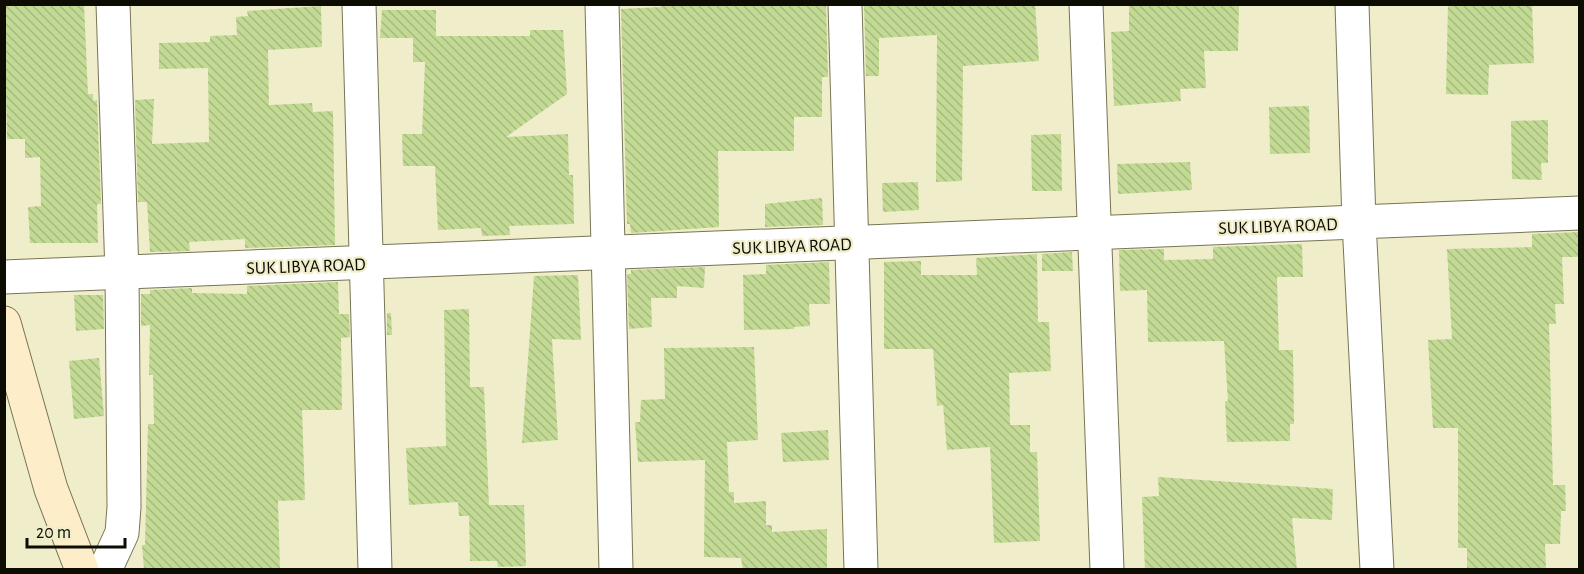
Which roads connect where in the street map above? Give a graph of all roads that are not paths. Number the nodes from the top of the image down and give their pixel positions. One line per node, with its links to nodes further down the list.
1 (113, 4): 13 (street)
2 (359, 4): 12 (street)
3 (602, 4): 11 (street)
4 (845, 4): 10 (street)
5 (1086, 4): 9 (street)
6 (1352, 4): 8 (street)
7 (1580, 213): 8 (street, SUK LIBYA ROAD)
8 (1359, 222): 9 (street, SUK LIBYA ROAD); 22 (street)
9 (1094, 232): 10 (street, SUK LIBYA ROAD); 21 (street)
10 (850, 243): 11 (street, SUK LIBYA ROAD); 20 (street)
11 (607, 253): 12 (street, SUK LIBYA ROAD); 19 (street)
12 (368, 264): 13 (street, SUK LIBYA ROAD); 18 (street)
13 (122, 273): 14 (street, SUK LIBYA ROAD); 17 (street)
14 (4, 277)
15 (4, 322): 16 (main road)
16 (82, 570)
17 (105, 570)
18 (375, 570)
19 (616, 570)
20 (861, 570)
21 (1107, 570)
22 (1377, 570)

